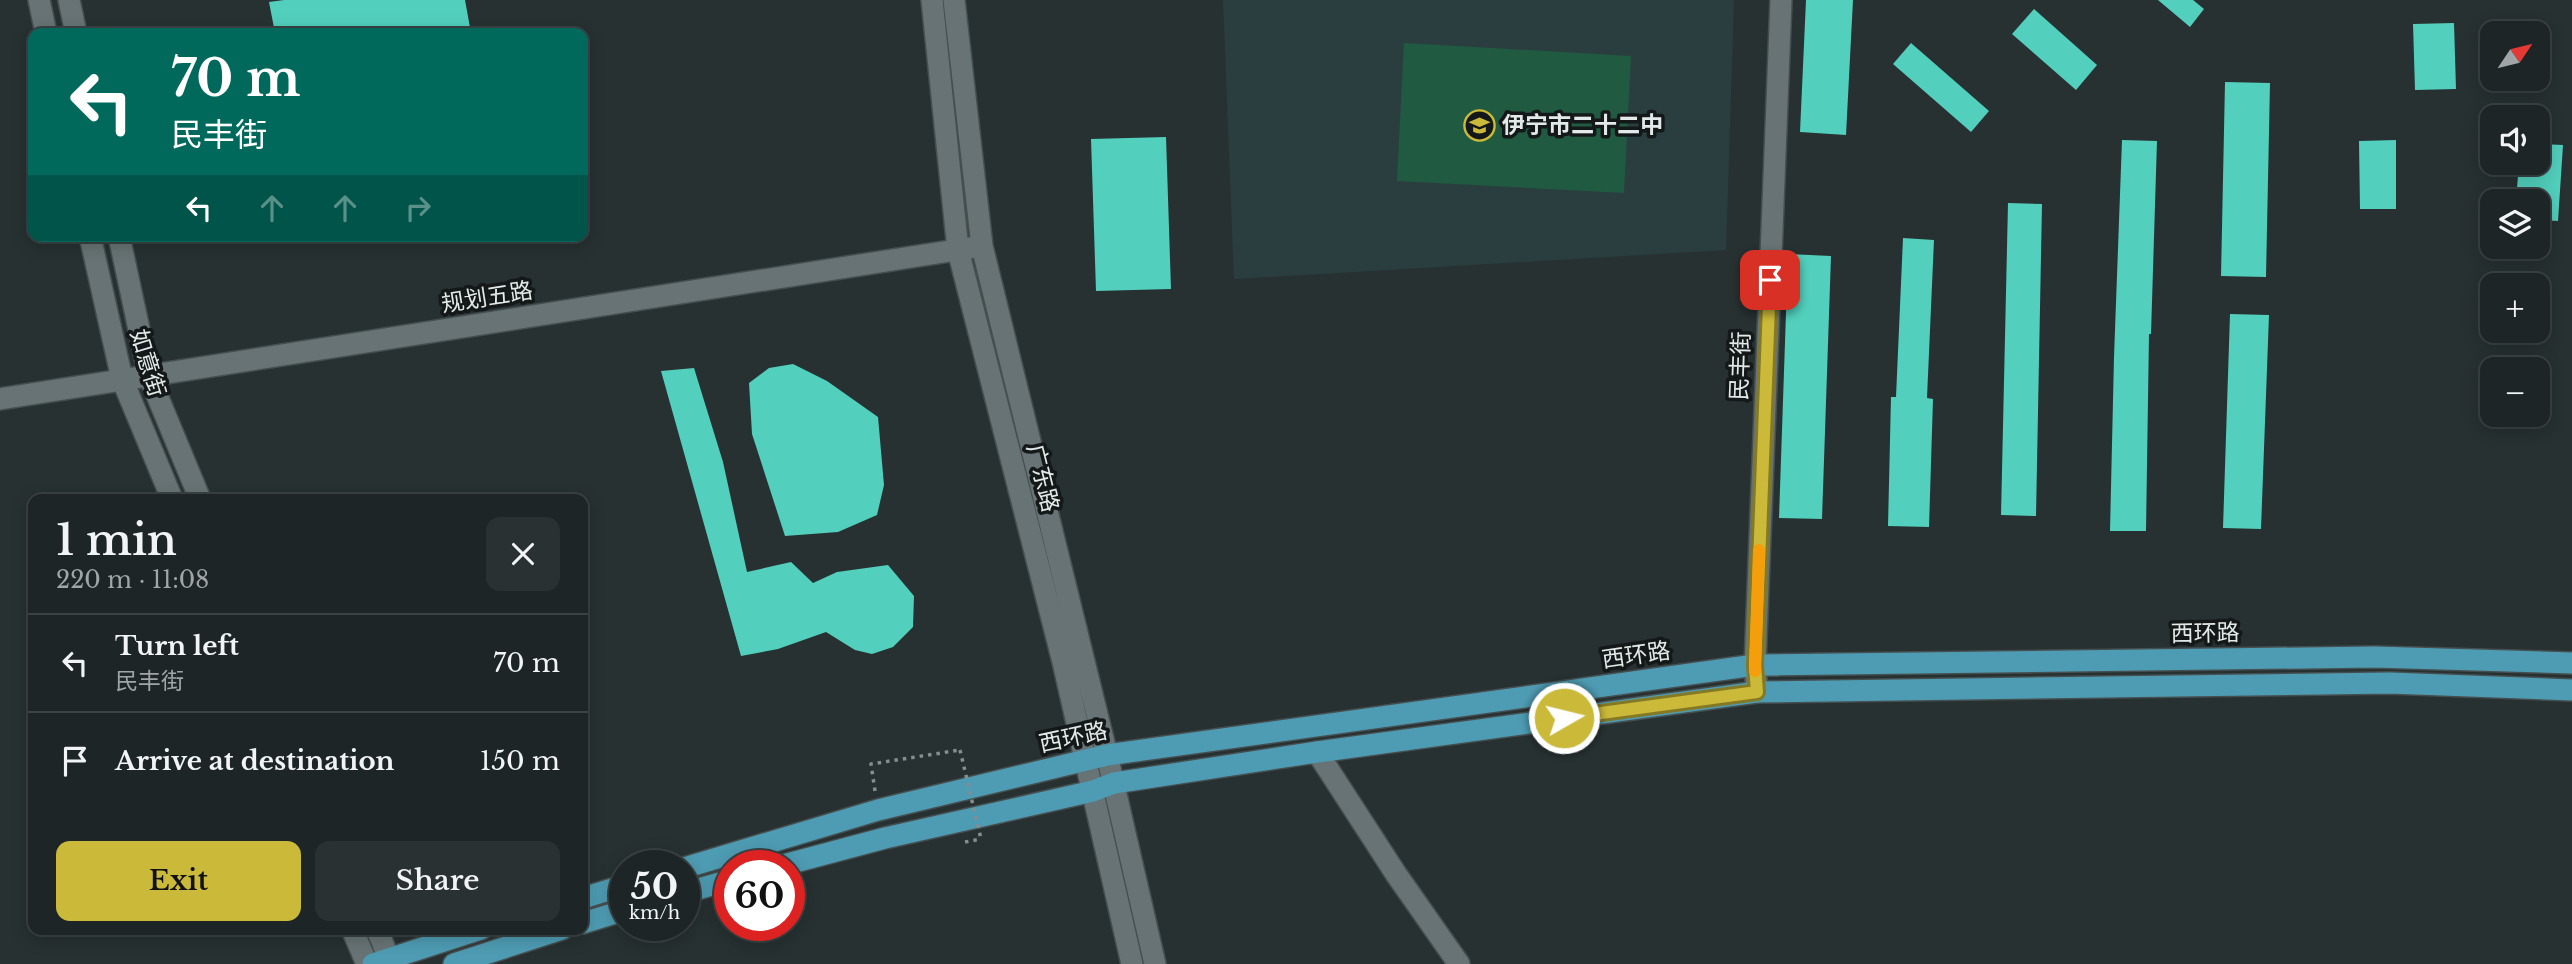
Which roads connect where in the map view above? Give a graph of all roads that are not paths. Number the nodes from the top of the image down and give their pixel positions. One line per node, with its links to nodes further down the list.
1 (38, 0): 6 (street)
2 (69, 0): 7 (street)
3 (932, 0): 11 (street, 广东路)
4 (954, 0): 10 (street, 广东路)
5 (1781, 0): 18 (street, 民丰街)
6 (45, 28)
7 (75, 28)
8 (91, 242): 13 (street, 如意街)
9 (120, 242): 12 (street, 如意街)
10 (982, 246): 11 (street, 规划五路); 22 (street, 广东路)
11 (958, 250): 12 (street, 规划五路); 23 (street, 广东路)
12 (149, 376): 13 (street, 规划五路); 16 (street, 如意街)
13 (122, 379): 14 (street, 规划五路); 15 (street, 如意街)
14 (0, 400)
15 (170, 494)
16 (198, 494)
17 (2572, 663): 18 (main road, 西环路)
18 (1755, 665): 20 (street, 民丰街); 22 (main road, 西环路)
19 (2572, 690): 20 (main road)
20 (1757, 692): 21 (main road)
21 (1317, 752): 24 (main road); 41 (street)
22 (1107, 755): 23 (main road, 西环路); 24 (street, 广东路)
23 (1086, 759): 25 (street, 广东路); 27 (main road, 西环路)
24 (1114, 783): 25 (main road); 40 (street, 广东路)
25 (1093, 791): 26 (main road); 39 (street, 广东路)
26 (805, 859)
27 (700, 862)
28 (609, 890): 29 (main road)
29 (588, 896)
30 (609, 915): 31 (main road)
31 (588, 921)
32 (355, 935): 37 (street)
33 (378, 935): 36 (street)
34 (463, 935): 36 (main road)
35 (543, 935): 38 (main road)
36 (384, 962)
37 (367, 964)
38 (454, 964)
39 (1132, 964)
40 (1155, 964)
41 (1459, 964)

